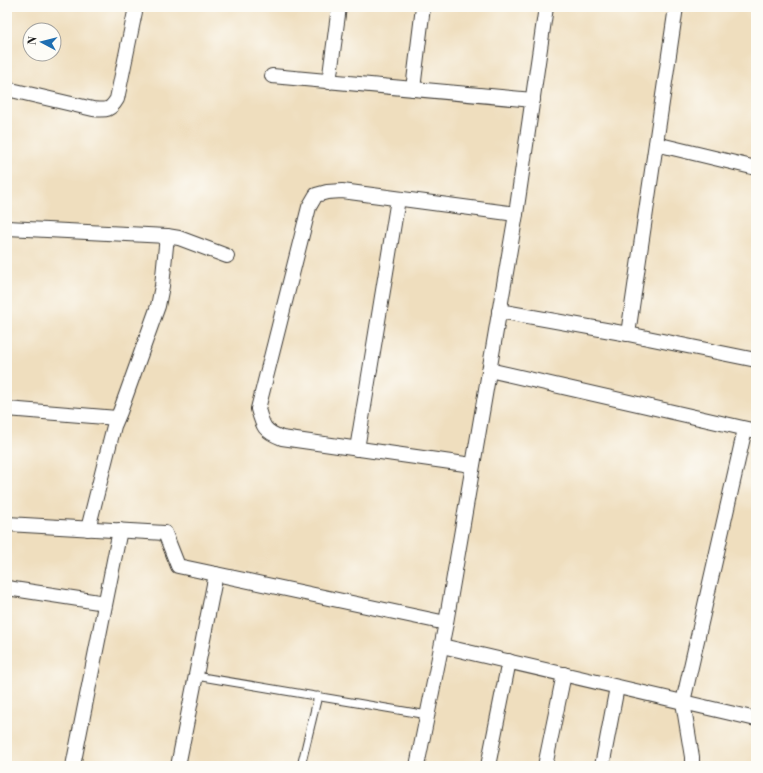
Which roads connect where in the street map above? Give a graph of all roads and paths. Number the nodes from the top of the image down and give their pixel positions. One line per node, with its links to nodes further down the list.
1 (136, 7): 8 (street)
2 (340, 7): 7 (street)
3 (423, 7): 9 (street)
4 (546, 7): 10 (street)
5 (676, 7): 11 (street)
6 (272, 76): 7 (street)
7 (329, 82): 9 (street)
8 (7, 89)
9 (413, 89): 10 (street)
10 (532, 100): 14 (street)
11 (656, 144): 12 (street); 19 (street)
12 (756, 168)
13 (398, 198): 14 (street); 25 (street); 25 (street)
14 (516, 214): 18 (street)
15 (7, 228): 16 (street)
16 (167, 236): 17 (street); 23 (street)
17 (226, 256)
18 (499, 311): 19 (street); 21 (street)
19 (628, 334): 20 (street)
20 (756, 360)
21 (489, 370): 24 (street); 26 (street)
22 (7, 409): 23 (street)
23 (117, 418): 28 (street)
24 (750, 430): 40 (street)
25 (357, 449): 26 (street)
26 (472, 465): 33 (street)
27 (7, 524): 28 (street)
28 (88, 529): 29 (street)
29 (120, 530): 30 (street); 32 (street)
30 (216, 574): 33 (street); 37 (street)
31 (7, 588): 32 (street)
32 (105, 603): 43 (street)
33 (446, 623): 34 (street)
34 (442, 646): 35 (street); 41 (street)
35 (509, 661): 36 (street); 47 (street)
36 (564, 674): 38 (street); 48 (street)
37 (196, 676): 39 (lane); 44 (street)
38 (617, 686): 40 (street); 49 (street)
39 (318, 696): 41 (lane); 45 (lane)
40 (683, 702): 42 (street); 50 (street)
41 (428, 715): 46 (street)
42 (756, 719)
43 (72, 766)
44 (178, 766)
45 (301, 766)
46 (417, 766)
47 (488, 766)
48 (545, 766)
49 (602, 766)
50 (692, 766)

